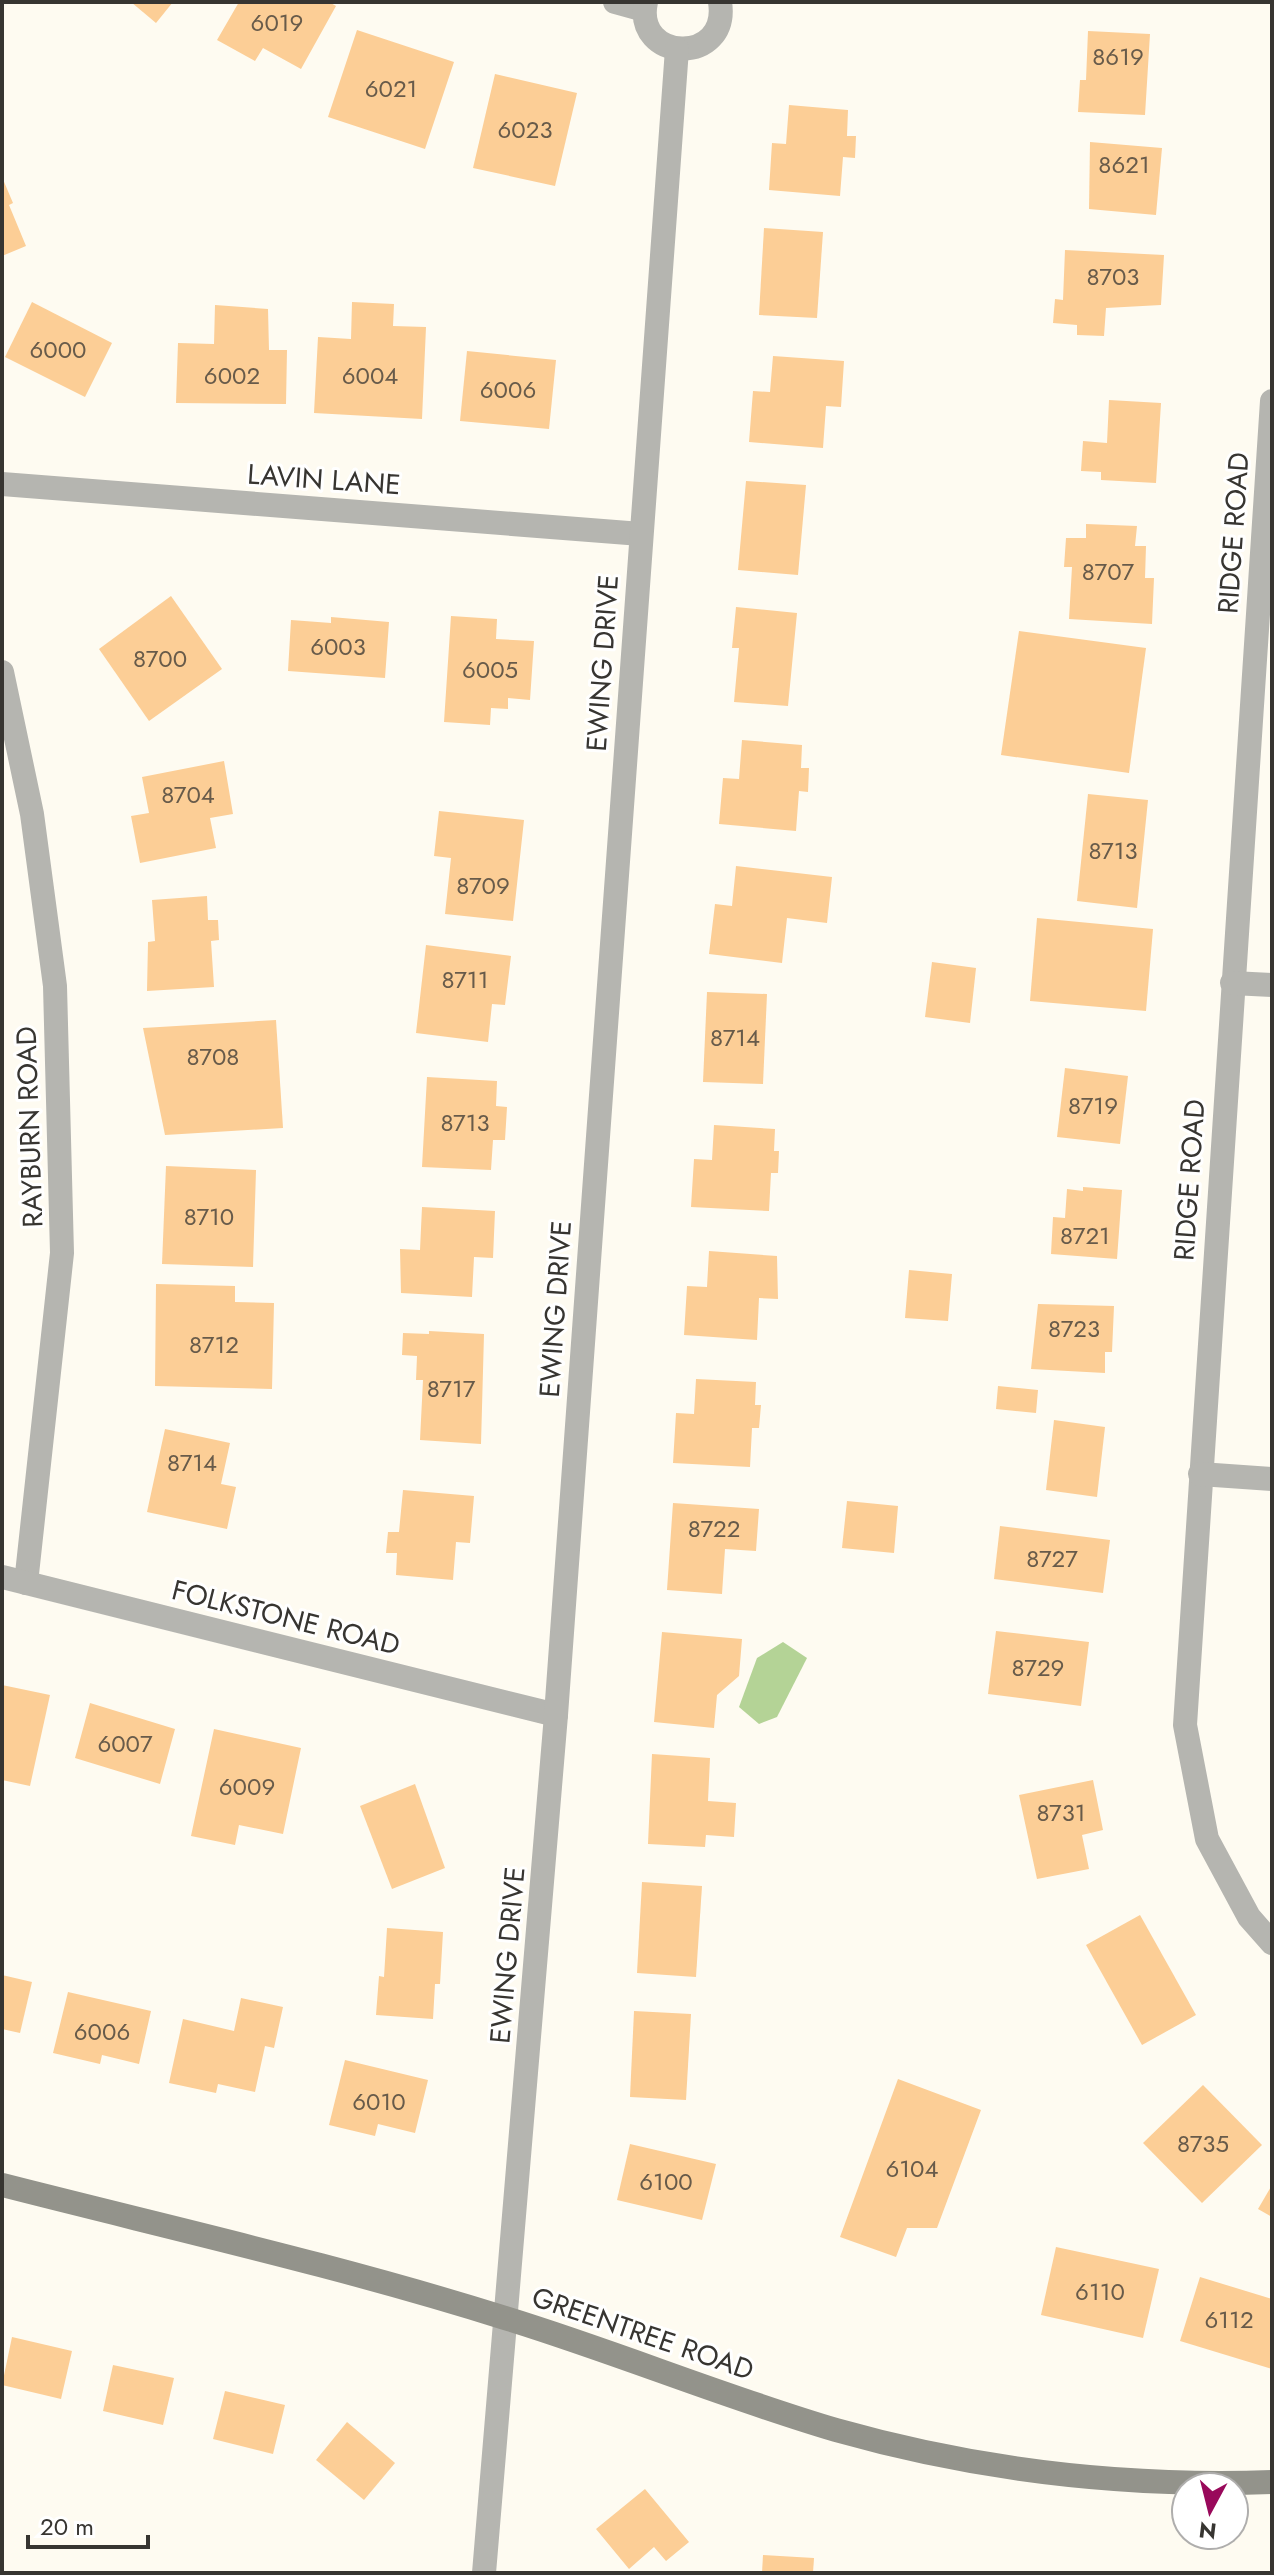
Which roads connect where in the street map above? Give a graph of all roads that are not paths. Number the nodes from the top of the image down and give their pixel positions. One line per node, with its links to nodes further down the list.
1 (615, 2): 3 (street)
2 (720, 2): 4 (street)
3 (645, 6): 4 (street)
4 (677, 49): 7 (street, EWING DRIVE)
5 (1272, 401): 9 (street, RIDGE ROAD)
6 (2, 484): 7 (street, LAVIN LANE)
7 (641, 534): 14 (street, EWING DRIVE)
8 (2, 672): 13 (street, RAYBURN ROAD)
9 (1232, 983): 10 (street); 11 (street, RIDGE ROAD)
10 (1272, 985)
11 (1200, 1474): 12 (street); 15 (street, RIDGE ROAD)
12 (1272, 1479)
13 (14, 1580): 14 (street, FOLKSTONE ROAD)
14 (556, 1715): 17 (street, EWING DRIVE)
15 (1272, 1943)
16 (2, 2185): 17 (street, GREENTREE ROAD)
17 (507, 2318): 18 (street, GREENTREE ROAD); 19 (street, EWING DRIVE)
18 (1272, 2482)
19 (484, 2573)

